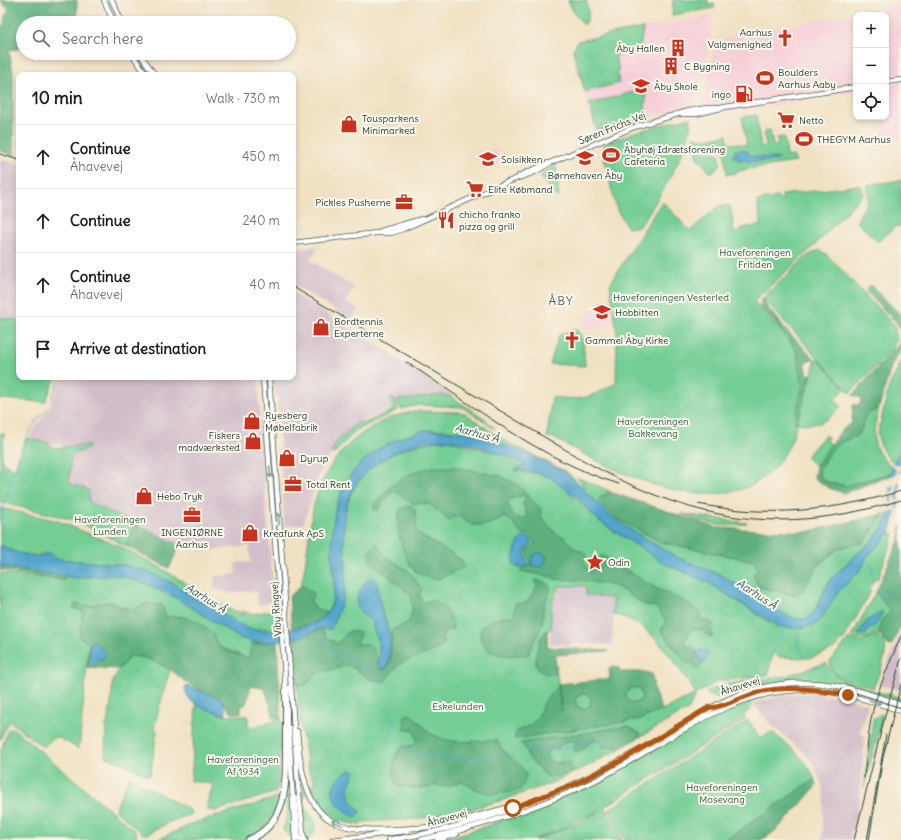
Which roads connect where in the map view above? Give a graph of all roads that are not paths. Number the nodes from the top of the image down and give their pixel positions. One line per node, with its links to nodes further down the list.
1 (104, 0): 3 (main road)
2 (112, 0): 4 (main road)
3 (111, 16)
4 (119, 16)
5 (136, 60): 7 (main road)
6 (144, 60): 8 (main road)
7 (145, 72)
8 (153, 72)
9 (901, 80): 10 (main road)
10 (889, 82)
11 (853, 87): 12 (main road, Søren Frichs Vej)
12 (296, 244)
13 (263, 380): 16 (main road, Viby Ringvej)
14 (269, 380): 15 (main road, Viby Ringvej)
15 (273, 430): 16 (main road); 17 (main road, Viby Ringvej, one-way to 15)
16 (267, 431): 17 (main road, Viby Ringvej, one-way to 17)
17 (284, 628): 18 (main road, Viby Ringvej)
18 (285, 642): 19 (main road, Viby Ringvej); 20 (main road, Viby Ringvej)
19 (289, 661): 24 (main road, Viby Ringvej); 28 (main road, one-way to 19)
20 (286, 688): 24 (main road, Viby Ringvej); 29 (highway)
21 (901, 705): 22 (main road, Åhavevej)
22 (713, 708): 23 (main road, one-way to 23); 26 (main road, Åhavevej); 27 (main road, Åhavevej)
23 (901, 711)
24 (295, 786): 25 (main road, Viby Ringvej)
25 (295, 793): 30 (main road, Viby Ringvej); 31 (main road, Viby Ringvej)
26 (545, 796): 28 (main road); 33 (main road, Åhavevej)
27 (497, 820): 34 (main road, Åhavevej); 35 (main road)
28 (430, 827): 32 (main road)
29 (249, 840)
30 (295, 840)
31 (303, 840)
32 (332, 840)
33 (393, 840)
34 (420, 840)
35 (437, 840)

